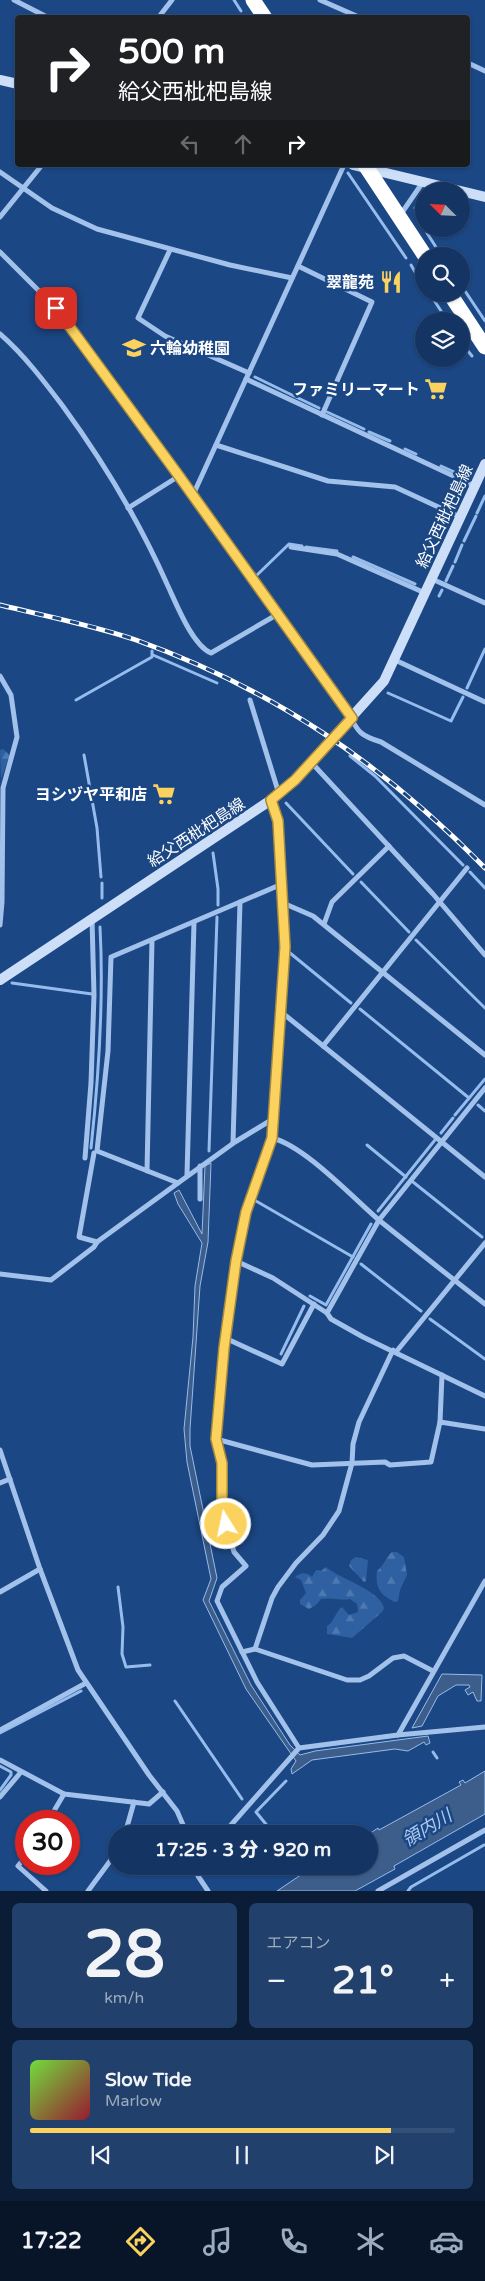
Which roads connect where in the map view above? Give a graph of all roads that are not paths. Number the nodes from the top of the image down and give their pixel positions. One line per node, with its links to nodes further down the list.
1 (14, 0): 5 (street)
2 (172, 0): 6 (street)
3 (253, 0): 7 (highway)
4 (320, 0): 8 (street)
5 (43, 15)
6 (160, 15)
7 (263, 15)
8 (354, 15)
9 (470, 64): 10 (street)
10 (485, 71)
11 (0, 80): 12 (main road)
12 (15, 83)
13 (41, 167): 19 (street)
14 (343, 167): 28 (street)
15 (363, 167): 24 (highway)
16 (366, 167): 18 (main road)
17 (0, 172): 19 (street)
18 (423, 182)
19 (25, 188): 23 (street); 26 (street)
20 (470, 193): 22 (main road)
21 (415, 194): 24 (street)
22 (485, 197)
23 (0, 217)
24 (399, 217): 25 (highway)
25 (419, 247)
26 (170, 250): 29 (street); 33 (street)
27 (0, 252): 38 (street)
28 (298, 266): 29 (street); 35 (street)
29 (292, 278): 33 (street)
30 (455, 302): 32 (highway)
31 (0, 334): 41 (street)
32 (485, 347)
33 (249, 373): 34 (street)
34 (246, 379): 35 (street); 36 (street)
35 (322, 415): 39 (street)
36 (216, 445): 40 (street); 42 (street)
37 (485, 464): 39 (main road, 給父西枇杷島線)
38 (179, 476): 40 (street); 41 (street)
39 (475, 486): 42 (main road, 給父西枇杷島線)
40 (193, 495): 47 (street)
41 (128, 508): 47 (street)
42 (460, 518): 44 (main road, 給父西枇杷島線)
43 (291, 547): 45 (street)
44 (432, 579): 45 (main road, 給父西枇杷島線); 46 (street)
45 (426, 593): 48 (main road, 給父西枇杷島線)
46 (485, 604)
47 (278, 614): 52 (street)
48 (395, 660): 51 (street); 52 (main road, 給父西枇杷島線)
49 (0, 676): 54 (street)
50 (250, 700): 56 (street)
51 (485, 702)
52 (352, 718): 53 (main road, 給父西枇杷島線); 57 (street)
53 (311, 762): 56 (main road, 給父西枇杷島線); 58 (street)
54 (2, 783): 55 (street)
55 (2, 795): 61 (street)
56 (275, 797): 60 (street); 65 (main road, 給父西枇杷島線)
57 (485, 805)
58 (389, 846): 63 (street); 67 (street)
59 (467, 868): 63 (street)
60 (282, 884): 62 (street); 64 (street)
61 (1, 902): 68 (street)
62 (240, 902): 66 (street); 80 (street)
63 (440, 902): 70 (street); 71 (street)
64 (283, 903): 67 (street); 73 (street)
65 (92, 918): 72 (main road, 給父西枇杷島線); 81 (street)
66 (194, 922): 69 (street); 84 (street)
67 (324, 924): 71 (street)
68 (0, 925)
69 (152, 940): 81 (street); 83 (street)
70 (485, 955)
71 (383, 972): 74 (street); 75 (street)
72 (0, 980)
73 (280, 1011): 74 (street); 77 (street)
74 (323, 1046): 79 (street)
75 (485, 1055)
76 (485, 1088): 79 (street)
77 (273, 1119): 78 (street); 80 (street)
78 (272, 1138): 88 (street); 91 (street)
79 (441, 1141): 85 (street); 88 (street)
80 (232, 1144): 82 (street)
81 (96, 1152): 83 (street); 89 (street)
82 (200, 1166): 84 (street); 87 (street)
83 (147, 1171): 86 (street)
84 (187, 1175): 86 (street)
85 (485, 1177)
86 (178, 1183): 89 (street)
87 (200, 1199)
88 (379, 1220): 93 (street); 96 (street)
89 (97, 1242): 92 (street)
90 (485, 1243): 93 (street)
91 (236, 1261): 94 (street); 97 (street)
92 (0, 1274)
93 (455, 1281): 95 (street); 98 (street)
94 (314, 1304): 96 (street); 97 (street)
95 (485, 1304)
96 (328, 1313): 98 (street)
97 (225, 1338): 103 (street)
98 (394, 1351): 99 (street); 105 (street)
99 (442, 1375): 100 (street); 101 (street)
100 (485, 1396)
101 (440, 1422): 102 (street); 105 (street)
102 (485, 1429)
103 (216, 1439): 105 (street); 112 (street)
104 (0, 1450): 106 (street)
105 (352, 1463): 111 (street)
106 (10, 1478): 107 (street); 108 (street)
107 (0, 1483)
108 (40, 1569): 110 (street); 114 (street)
109 (485, 1581): 113 (street)
110 (0, 1592)
111 (254, 1649): 112 (street); 113 (street)
112 (242, 1652): 118 (street)
113 (433, 1671): 117 (street)
114 (86, 1683): 116 (street); 121 (street)
115 (485, 1727): 117 (street)
116 (0, 1730)
117 (398, 1735): 118 (street)
118 (298, 1749): 128 (street)
119 (0, 1760): 120 (street)
120 (21, 1772): 122 (street); 123 (street)
121 (163, 1792): 124 (street); 127 (street)
122 (64, 1794): 124 (street); 125 (street)
123 (0, 1797)
124 (134, 1802): 126 (street)
125 (55, 1810)
126 (128, 1825)
127 (183, 1825)
128 (231, 1825)
129 (485, 1830): 136 (street)
130 (108, 1864): 134 (street)
131 (28, 1875): 133 (street)
132 (198, 1875): 135 (street)
133 (46, 1891)
134 (88, 1891)
135 (208, 1891)
136 (378, 1891)

